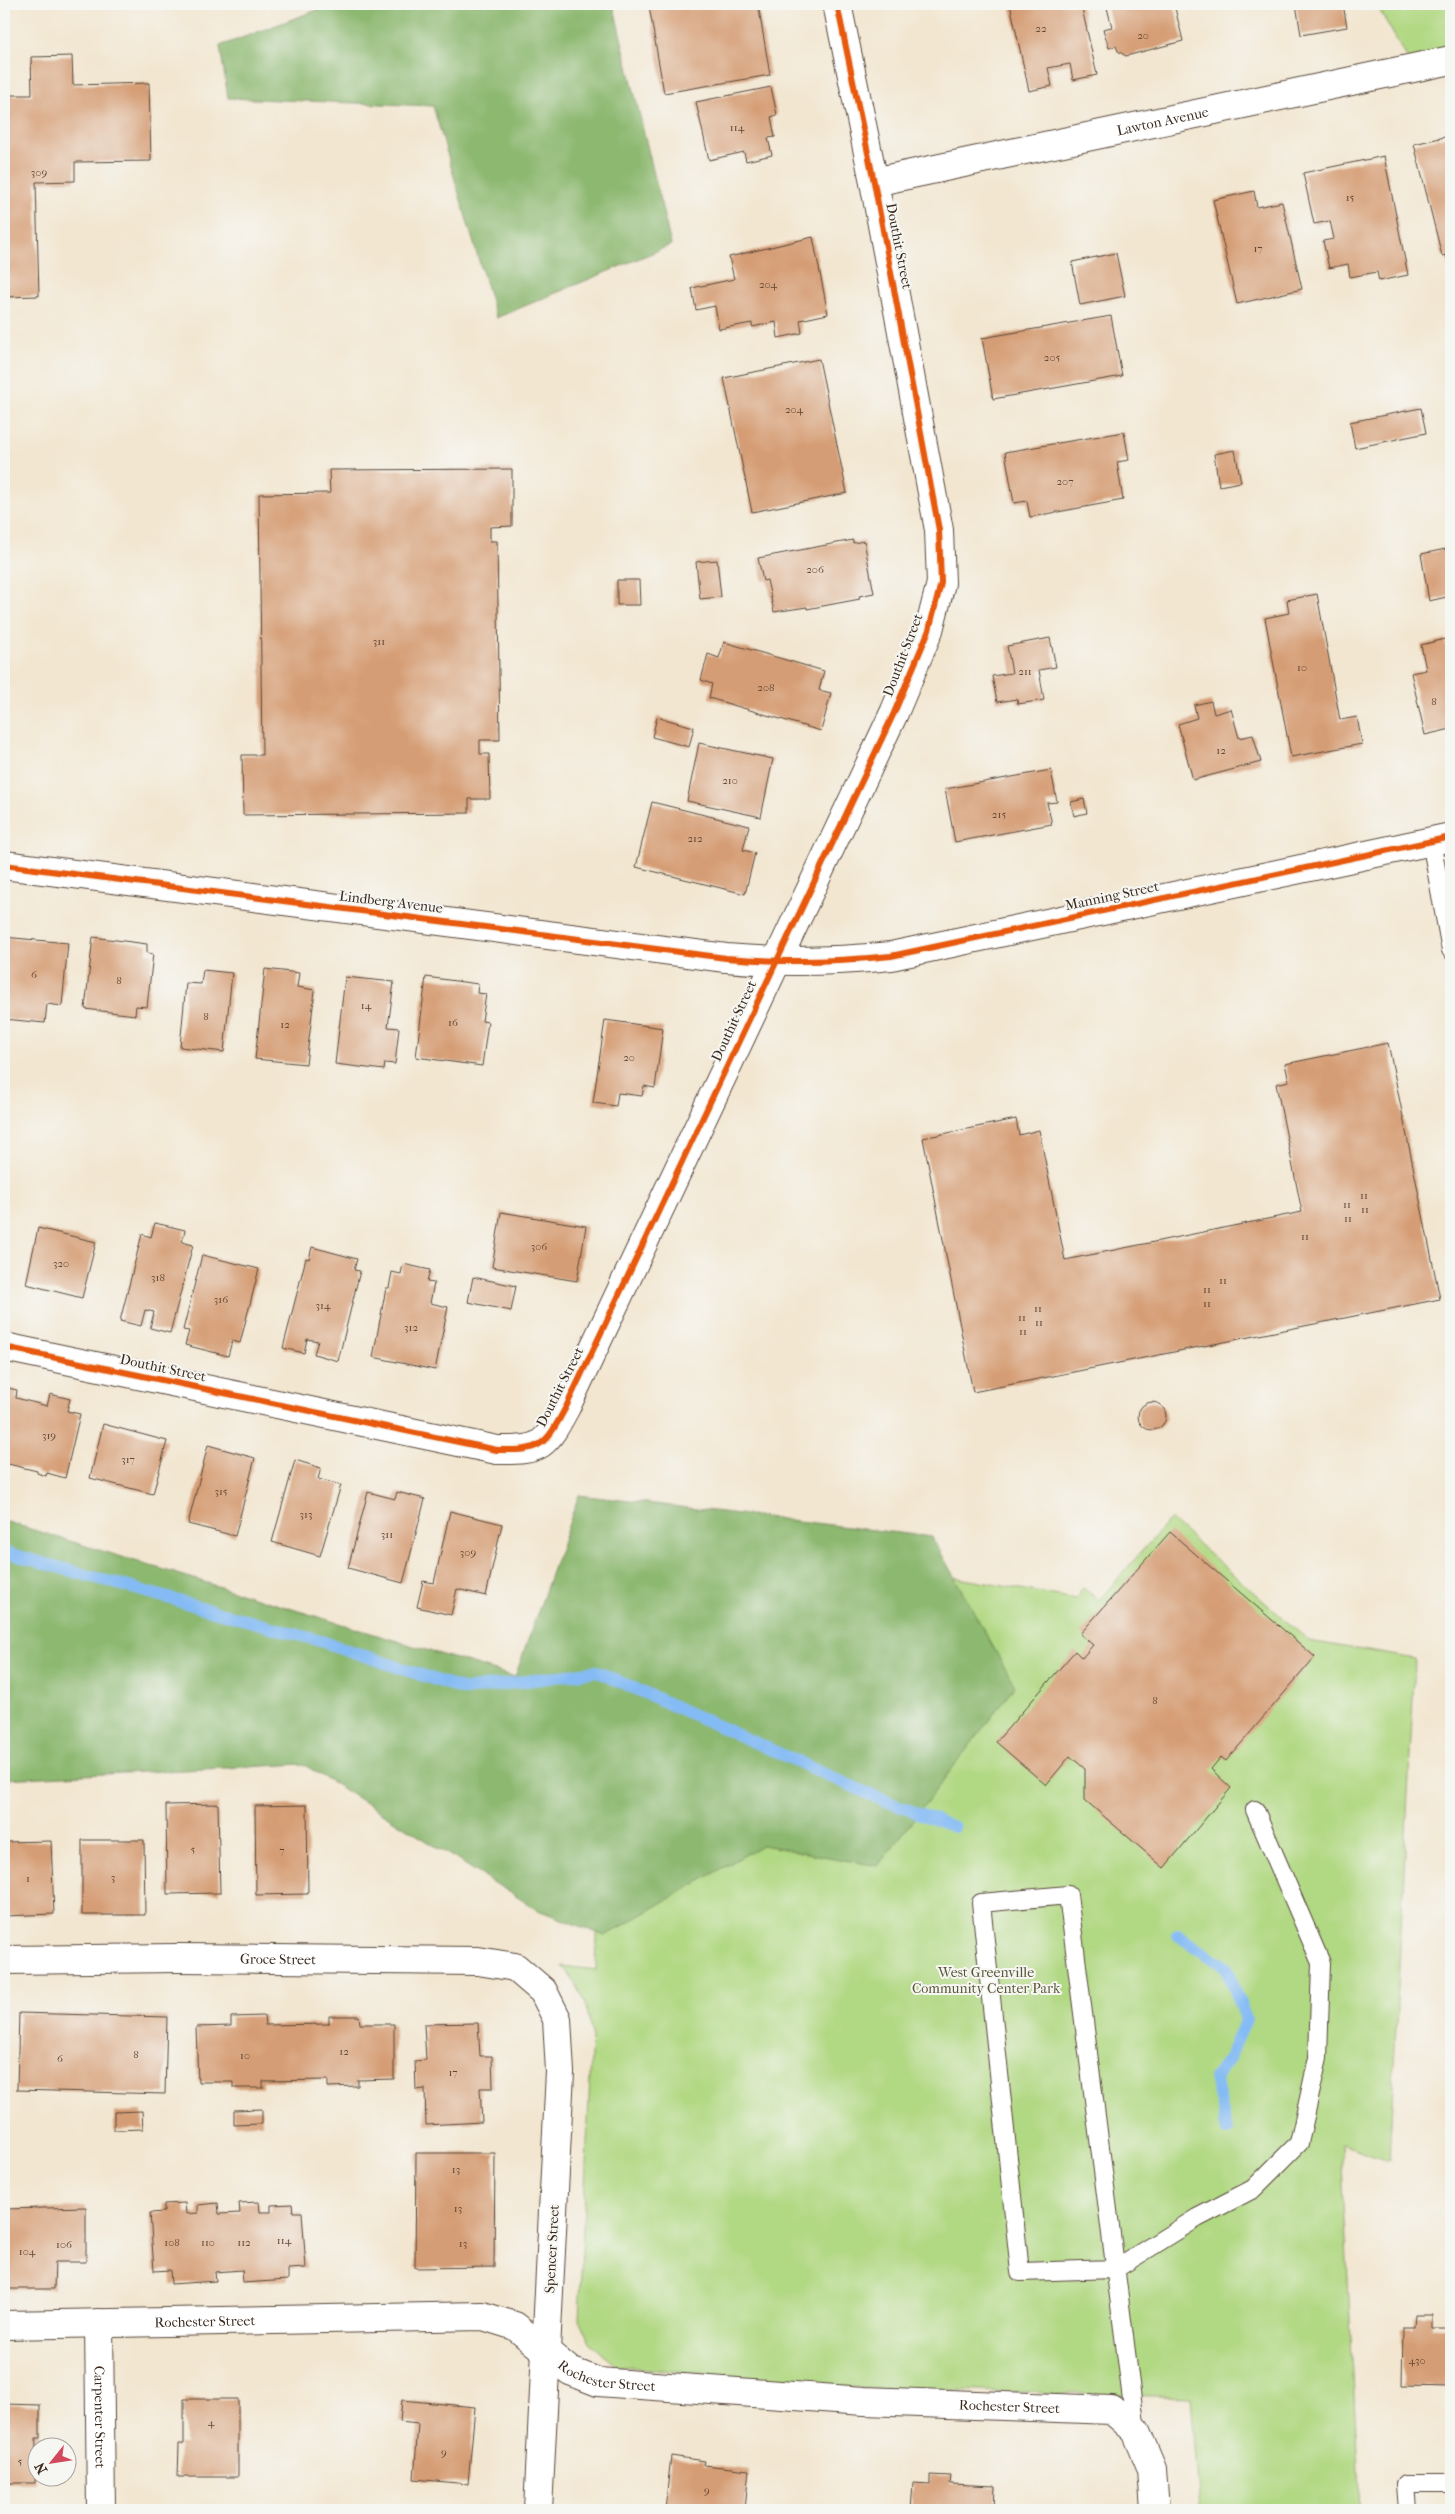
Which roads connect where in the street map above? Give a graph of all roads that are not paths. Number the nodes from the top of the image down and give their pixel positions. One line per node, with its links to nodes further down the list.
1 (837, 4): 3 (street, Douthit Street)
2 (1451, 60): 3 (street, Lawton Avenue)
3 (874, 182): 7 (street, Douthit Street)
4 (1441, 839): 6 (lane); 7 (street, Manning Street)
5 (4, 865): 7 (street, Lindberg Avenue)
6 (1451, 950)
7 (775, 962): 8 (street, Douthit Street)
8 (4, 1347)
9 (1255, 1810): 12 (lane)
10 (4, 1960): 11 (street, Groce Street)
11 (543, 1991): 15 (street, Spencer Street)
12 (1116, 2269): 12 (lane); 16 (lane)
13 (99, 2323): 14 (street, Rochester Street); 15 (street, Rochester Street); 18 (street, Carpenter Street)
14 (4, 2325)
15 (547, 2351): 16 (street, Rochester Street); 19 (street, Spencer Street)
16 (1136, 2431): 20 (street, Rochester Street)
17 (1451, 2484): 21 (lane)
18 (101, 2510)
19 (538, 2510)
20 (1155, 2510)
21 (1408, 2510)

